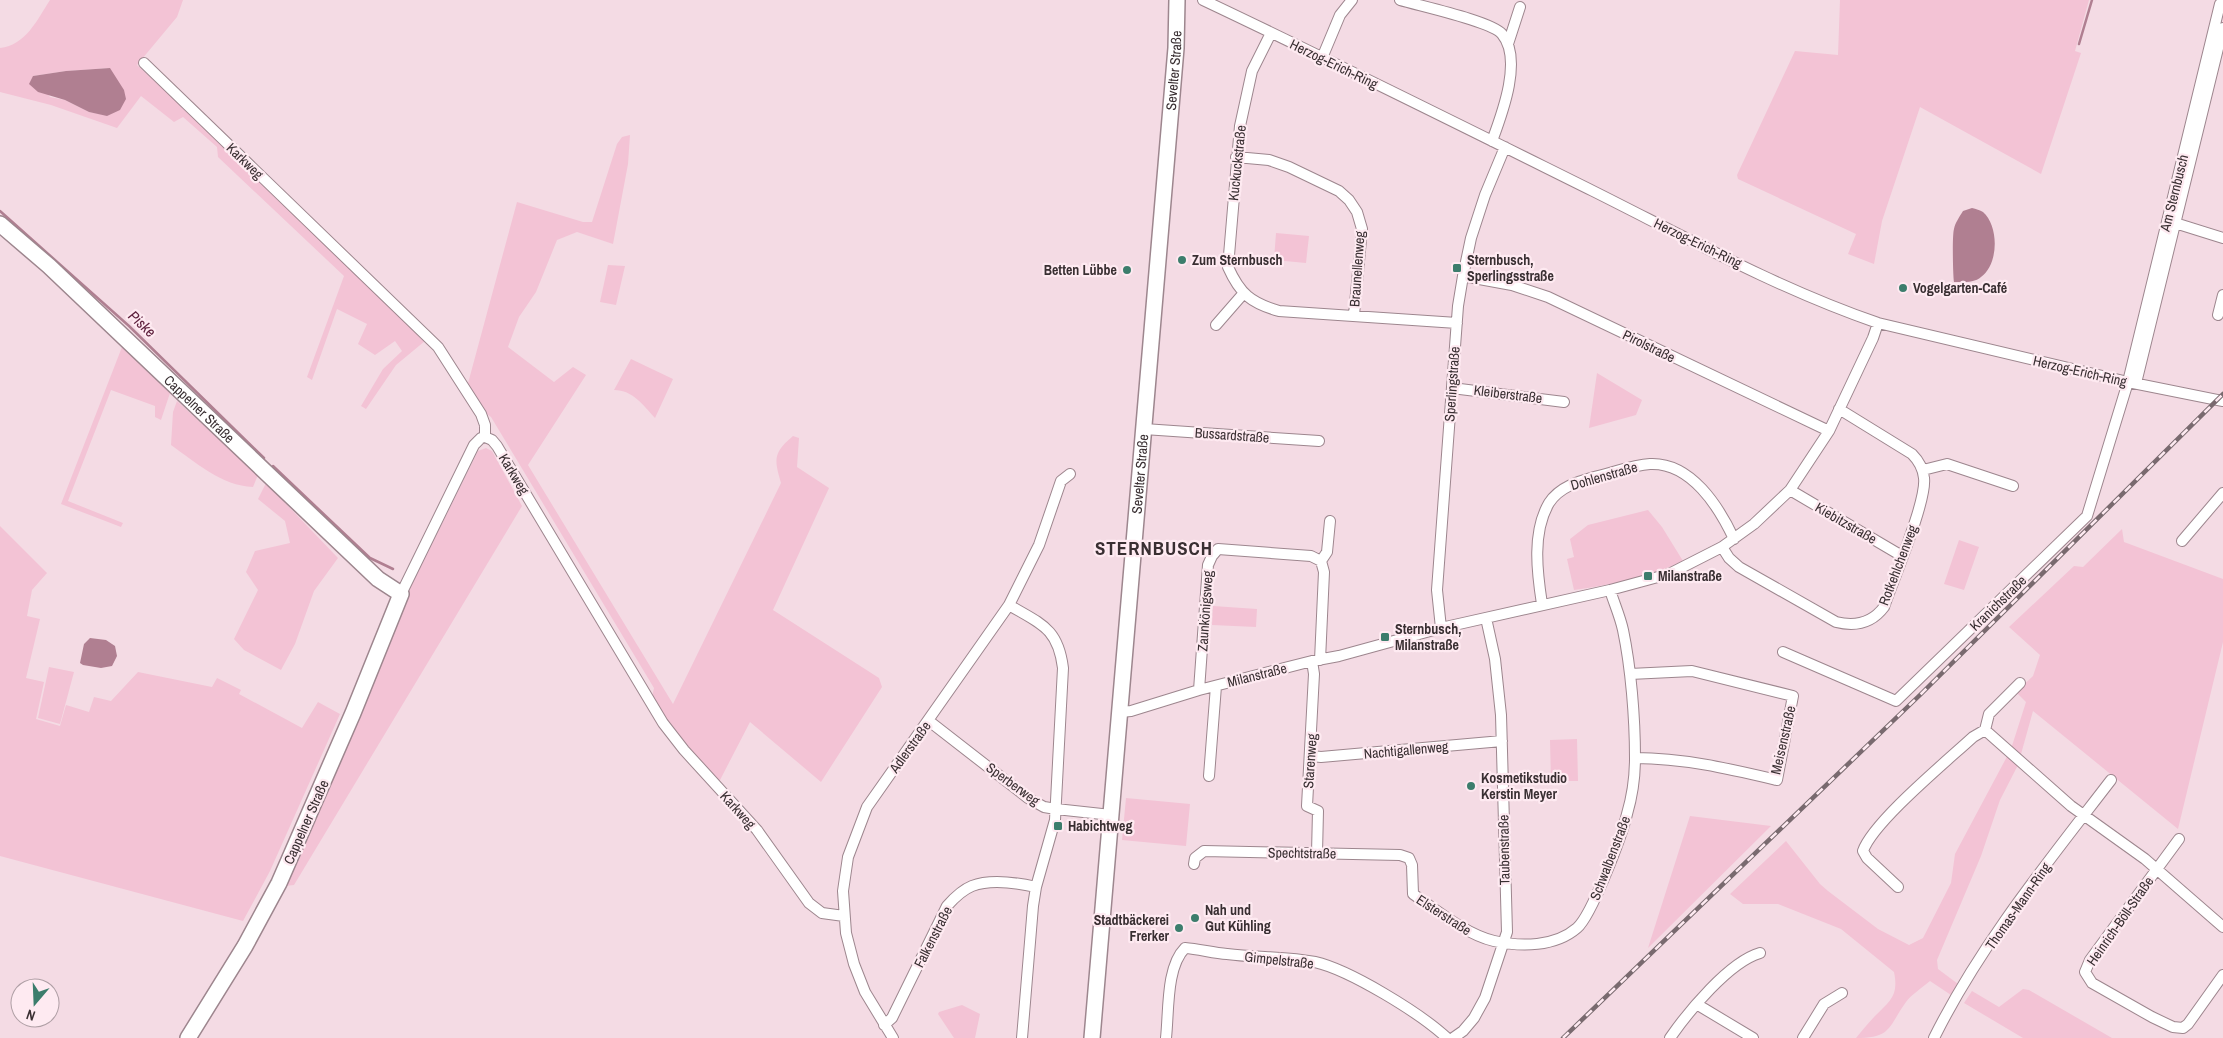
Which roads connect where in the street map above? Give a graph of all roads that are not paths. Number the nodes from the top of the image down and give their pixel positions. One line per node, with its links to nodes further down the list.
1 (1177, 0): 31 (street, Sevelter Straße)
2 (1203, 0): 8 (street, Herzog-Erich-Ring)
3 (1352, 0): 10 (street)
4 (1400, 0): 9 (street)
5 (2220, 4): 26 (street, Am Sternbusch)
6 (1520, 7): 9 (street)
7 (2223, 28): 15 (street, Am Sternbusch)
8 (1271, 33): 10 (street, Herzog-Erich-Ring); 14 (street, Kuckuckstraße)
9 (1508, 44): 12 (street)
10 (1322, 58): 12 (street, Herzog-Erich-Ring)
11 (144, 63): 33 (street, Karkweg)
12 (1492, 141): 13 (street, Herzog-Erich-Ring)
13 (1505, 147): 18 (street, Sperlingstraße); 24 (street, Herzog-Erich-Ring)
14 (1236, 157): 19 (street, Kuckuckstraße); 22 (street, Braunellenweg)
15 (2175, 223): 17 (street); 26 (street, Am Sternbusch)
16 (0, 224): 47 (street, Cappelner Straße)
17 (2223, 238)
18 (1463, 276): 23 (street, Sperlingstraße); 32 (street, Pirolstraße)
19 (1243, 294): 22 (street, Kuckuckstraße); 25 (street)
20 (2223, 295): 21 (street)
21 (2218, 314)
22 (1354, 315): 23 (street, Kuckuckstraße)
23 (1457, 323): 27 (street, Sperlingstraße)
24 (1878, 323): 26 (street, Herzog-Erich-Ring); 30 (street, Milanstraße)
25 (1216, 325)
26 (2132, 383): 28 (street, Herzog-Erich-Ring); 52 (street, Kranichstraße)
27 (1452, 388): 29 (street, Kleiberstraße); 51 (street, Sperlingstraße)
28 (2223, 401)
29 (1564, 402)
30 (1839, 409): 32 (street, Milanstraße); 35 (street)
31 (1144, 428): 34 (street, Bussardstraße); 58 (street, Sevelter Straße)
32 (1829, 431): 38 (street, Milanstraße)
33 (485, 437): 47 (street, Cappelner Straße); 76 (street, Karkweg)
34 (1319, 442)
35 (1923, 470): 37 (street); 44 (street, Rotkehlchenweg)
36 (1070, 474): 49 (street, Adlerstraße)
37 (2013, 486)
38 (1790, 490): 41 (street, Milanstraße); 44 (street, Kiebitzstraße)
39 (2223, 493): 42 (street)
40 (1330, 521): 45 (street)
41 (1734, 539): 43 (street, Milanstraße); 48 (street, Dohlenstraße)
42 (2182, 541)
43 (1722, 547): 44 (street, Rotkehlchenweg); 46 (street, Milanstraße)
44 (1902, 556)
45 (1321, 560): 53 (street); 57 (street, Zaunkönigsweg)
46 (1610, 590): 48 (street, Milanstraße); 54 (street, Schwalbenstraße)
47 (401, 594): 84 (street, Cappelner Straße)
48 (1542, 604): 50 (street, Milanstraße)
49 (1009, 605): 59 (street, Adlerstraße); 66 (street)
50 (1486, 618): 51 (street, Milanstraße); 61 (street, Taubenstraße)
51 (1441, 628): 53 (street, Milanstraße)
52 (1783, 652)
53 (1316, 660): 56 (street, Milanstraße); 62 (street, Starenweg)
54 (1630, 674): 63 (street, Schwalbenstraße); 63 (street, Meisenstraße)
55 (2020, 683): 60 (street)
56 (1216, 686): 57 (street, Milanstraße); 64 (street, Milanstraße)
57 (1199, 690): 58 (street, Milanstraße)
58 (1120, 712): 68 (street, Sevelter Straße)
59 (929, 721): 66 (street, Sperberweg); 76 (street, Adlerstraße)
60 (1985, 730): 67 (street); 75 (street)
61 (1502, 741): 62 (street, Nachtigallenweg); 78 (street, Taubenstraße)
62 (1311, 756): 70 (street, Starenweg)
63 (1635, 758): 78 (street, Schwalbenstraße)
64 (1209, 776)
65 (2111, 780): 67 (street, Thomas-Mann-Ring)
66 (1056, 809): 68 (street, Sperberweg); 74 (street)
67 (2084, 814): 73 (street); 94 (street, Thomas-Mann-Ring)
68 (1111, 815): 87 (street, Sevelter Straße)
69 (2179, 839): 73 (street)
70 (1317, 853): 71 (street, Spechtstraße); 72 (street, Spechtstraße)
71 (1194, 864)
72 (1412, 865): 78 (street, Elsterstraße)
73 (2156, 868): 77 (street); 80 (street, Heinrich-Böll-Straße)
74 (1036, 887): 83 (street, Falkenstraße); 86 (street)
75 (1898, 887)
76 (844, 916): 83 (street, Adlerstraße)
77 (2223, 927)
78 (1504, 943): 90 (street, Taubenstraße)
79 (1760, 953): 82 (street)
80 (2223, 975)
81 (1842, 993): 93 (street)
82 (1698, 1004): 91 (street); 92 (street)
83 (884, 1025): 85 (street, Adlerstraße)
84 (188, 1038)
85 (893, 1038)
86 (1022, 1038)
87 (1092, 1038)
88 (1166, 1038): 89 (street, Gimpelstraße)
89 (1447, 1038)
90 (1453, 1038)
91 (1670, 1038)
92 (1753, 1038)
93 (1802, 1038)
94 (1934, 1038)

